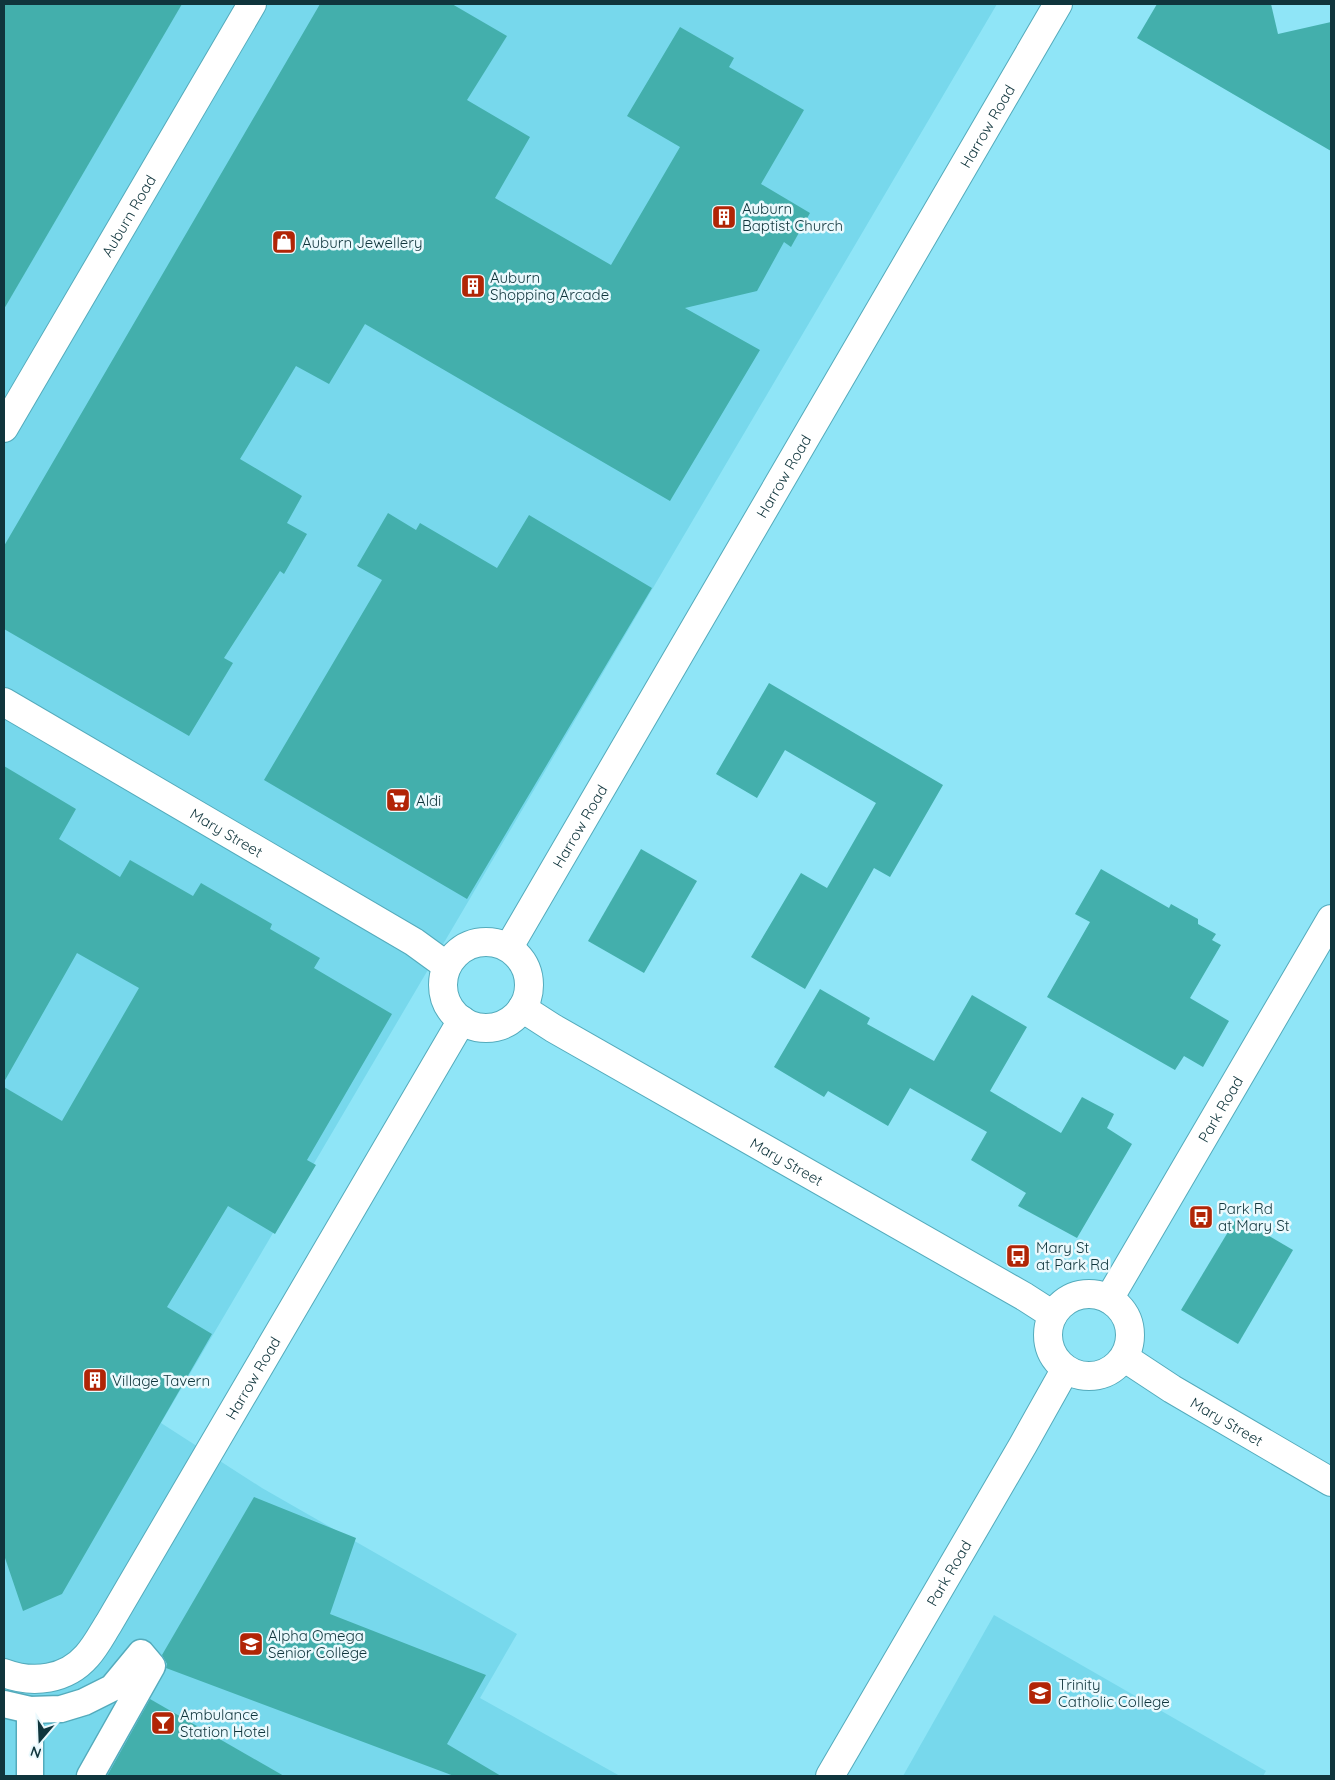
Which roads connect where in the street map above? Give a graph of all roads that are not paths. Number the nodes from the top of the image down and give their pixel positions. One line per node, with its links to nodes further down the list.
1 (252, 4): 3 (street, Auburn Road)
2 (1058, 4): 6 (street, Harrow Road)
3 (4, 428)
4 (4, 702): 7 (street, Mary Street)
5 (1331, 919): 10 (street, Park Road)
6 (509, 948): 7 (street); 8 (street)
7 (447, 966): 9 (street)
8 (522, 1008): 9 (street); 11 (street, Mary Street)
9 (462, 1020): 15 (street, Harrow Road)
10 (1110, 1299): 11 (street); 12 (street)
11 (1053, 1315): 13 (street)
12 (1124, 1358): 13 (street); 14 (street, Mary Street)
13 (1065, 1370): 20 (street, Park Road)
14 (1331, 1482)
15 (4, 1673)
16 (4, 1704): 17 (street)
17 (30, 1710): 18 (street); 19 (street)
18 (30, 1776)
19 (90, 1776)
20 (830, 1776)

